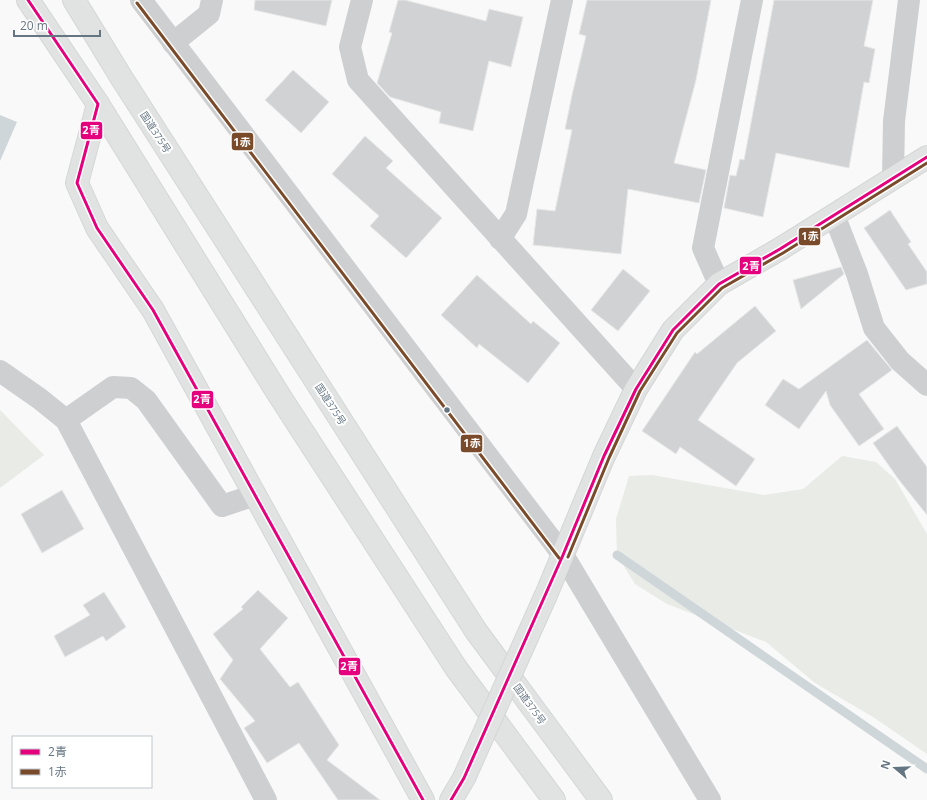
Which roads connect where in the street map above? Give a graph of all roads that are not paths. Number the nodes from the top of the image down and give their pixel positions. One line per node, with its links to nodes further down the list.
1 (28, 0): 10 (main road)
2 (74, 0): 26 (main road, 国道375号)
3 (141, 0): 9 (street)
4 (212, 0): 9 (street)
5 (362, 0): 14 (street)
6 (562, 0): 14 (street)
7 (752, 0): 15 (street)
8 (909, 0): 12 (street)
9 (173, 43): 21 (street)
10 (98, 104): 20 (main road); 25 (main road)
11 (927, 157): 12 (main road)
12 (893, 178): 13 (main road)
13 (834, 215): 15 (main road); 17 (street)
14 (500, 239): 18 (street)
15 (719, 284): 18 (main road)
16 (0, 371): 19 (street)
17 (927, 385)
18 (636, 389): 21 (main road)
19 (66, 420): 20 (street); 22 (street)
20 (255, 496): 23 (main road)
21 (563, 555): 24 (main road, bridge); 27 (street)
22 (266, 800)
23 (422, 800)
24 (451, 800)
25 (554, 800)
26 (601, 800)
27 (710, 800)

